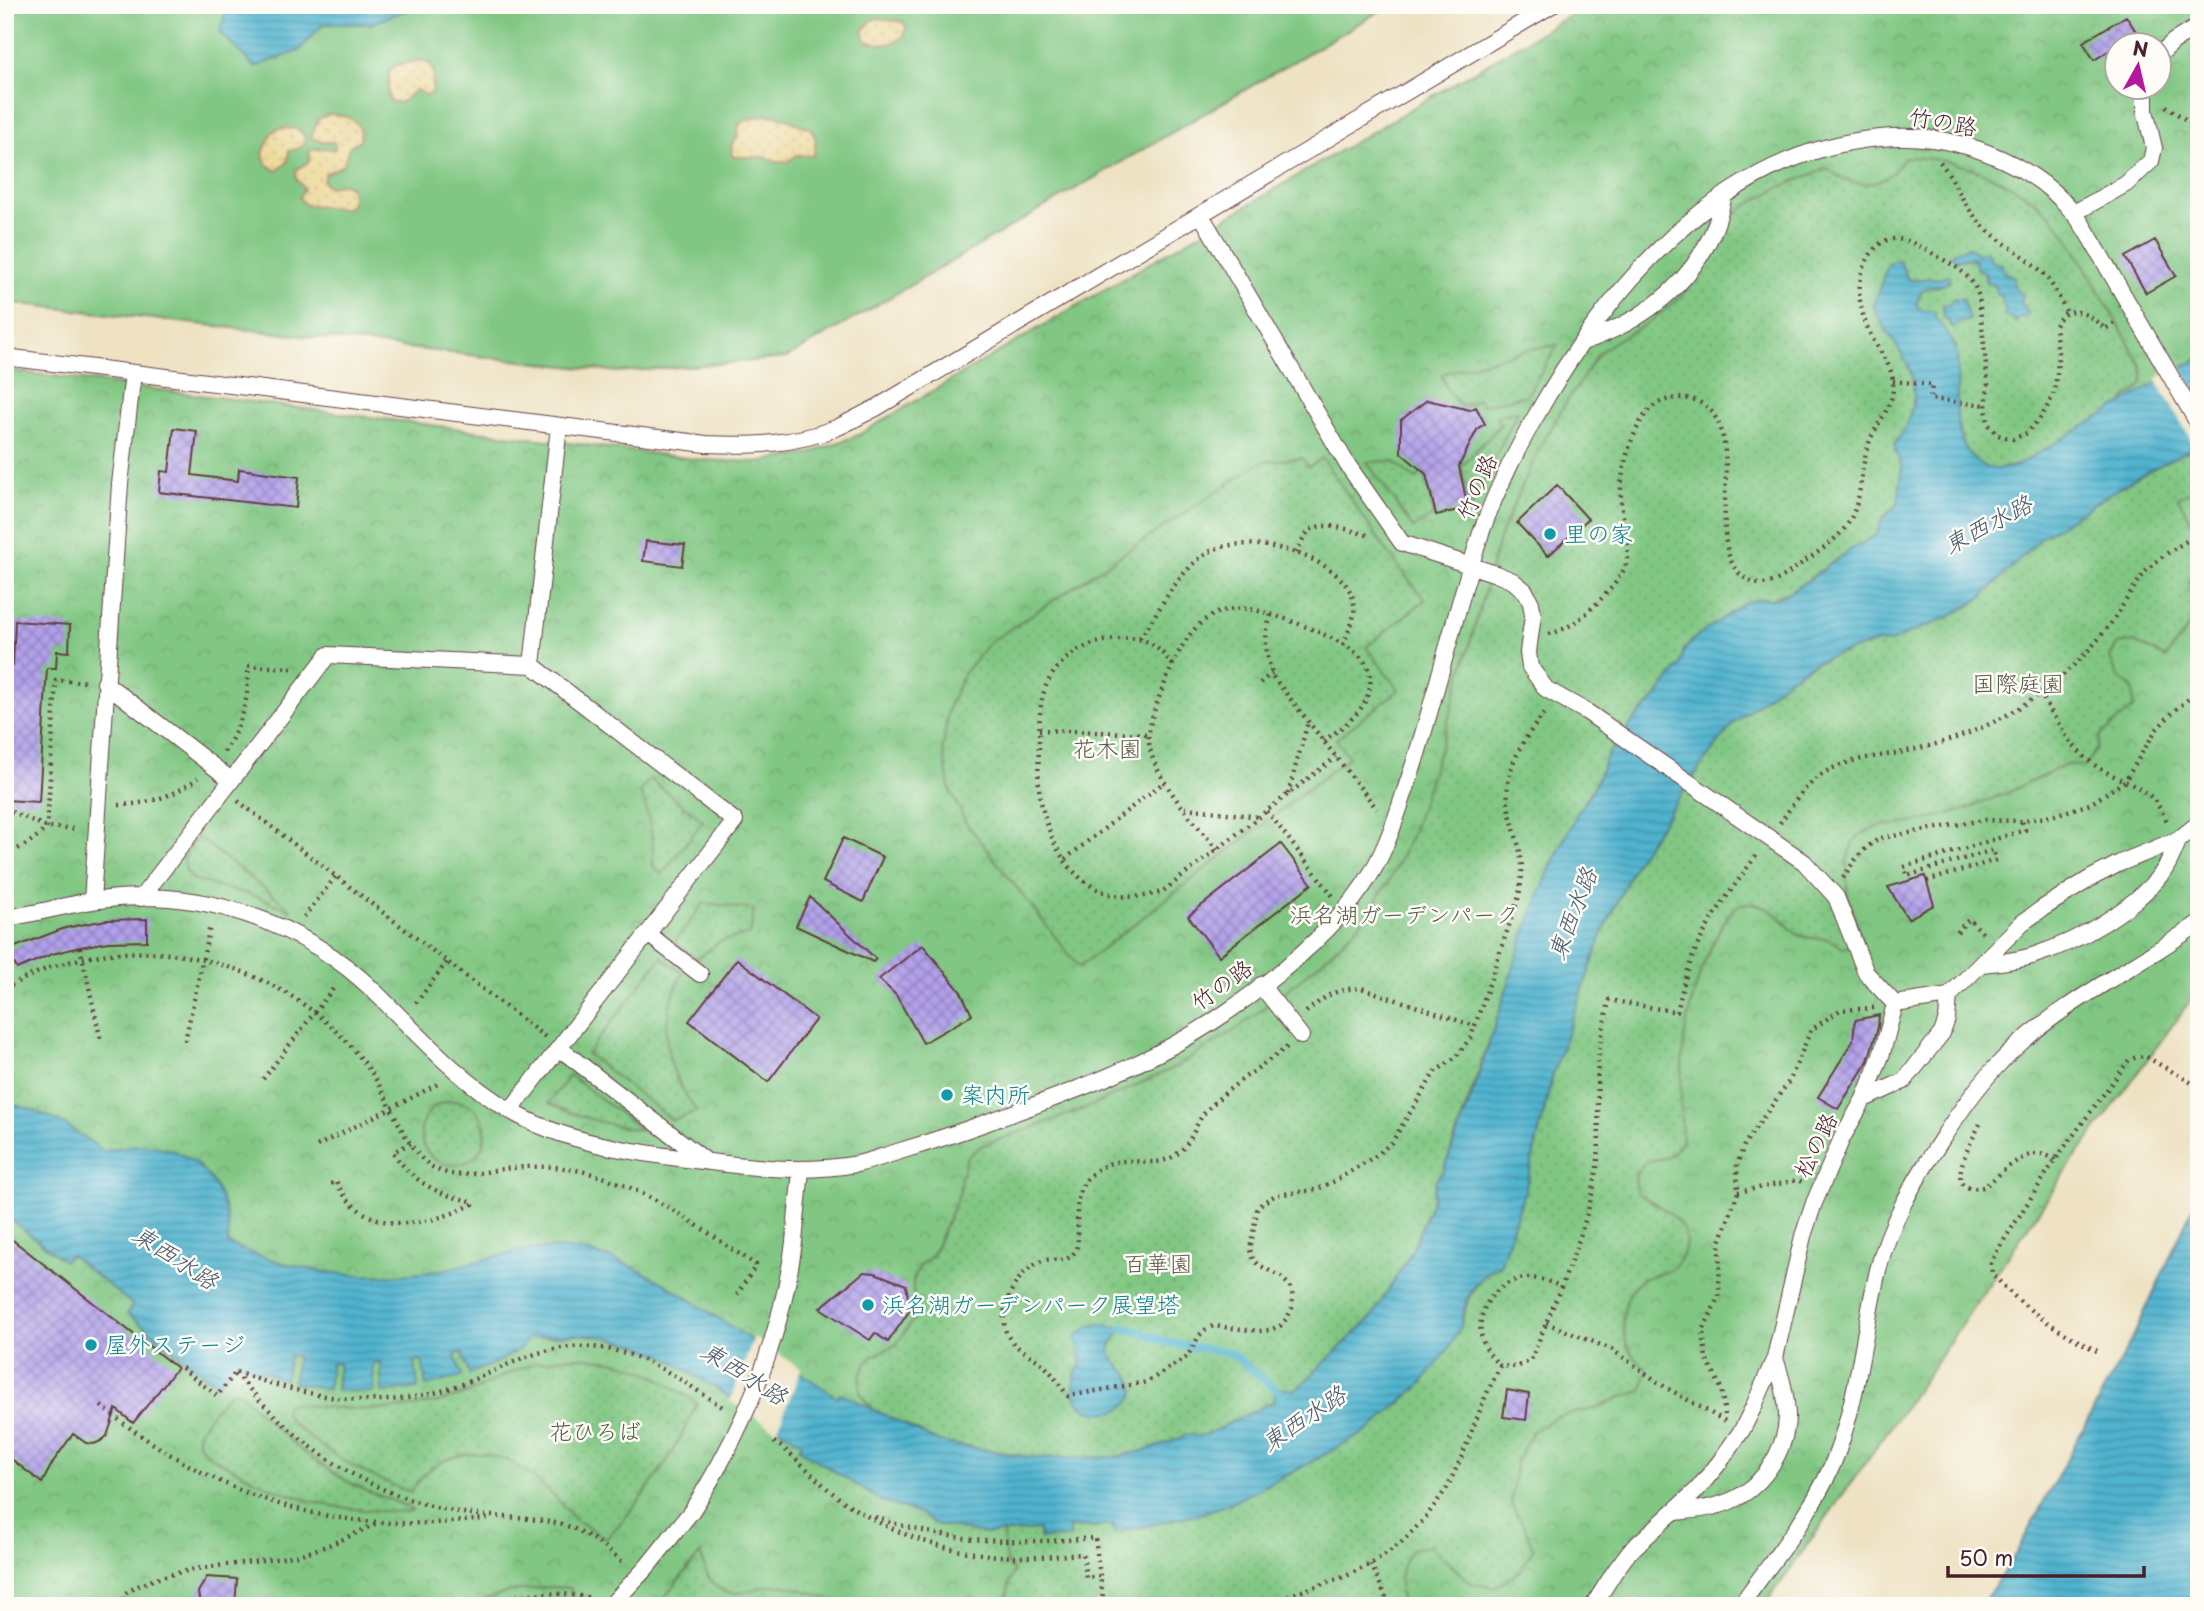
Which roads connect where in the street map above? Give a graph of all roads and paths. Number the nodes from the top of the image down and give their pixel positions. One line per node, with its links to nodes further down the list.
1 (1552, 5): 10 (lane)
2 (2199, 26): 3 (lane)
3 (2172, 43)
4 (2145, 102): 9 (lane)
5 (2162, 102): 6 (path)
6 (2199, 134)
7 (1939, 161): 12 (path)
8 (1724, 196): 9 (lane, 竹の路); 13 (lane, 竹の路); 13 (lane)
9 (2074, 213): 11 (lane, 竹の路)
10 (1201, 215): 19 (lane); 21 (lane)
11 (2134, 312): 12 (path); 18 (lane, 竹の路)
12 (2067, 313): 17 (path)
13 (1583, 342): 23 (lane, 竹の路)
14 (5, 357): 15 (lane)
15 (133, 373): 19 (lane); 31 (lane)
16 (1894, 381): 17 (path); 17 (path); 25 (path)
17 (1987, 405)
18 (2199, 425)
19 (559, 426): 28 (lane)
20 (2199, 534): 34 (path)
21 (1402, 543): 22 (path); 23 (lane)
22 (1296, 553): 26 (path); 27 (path)
23 (1471, 565): 25 (lane); 52 (lane, 竹の路)
24 (1271, 615): 27 (path); 29 (path); 30 (path)
25 (1531, 633): 35 (lane)
26 (1140, 639): 29 (path); 37 (path)
27 (1343, 645): 39 (path)
28 (532, 665): 43 (lane); 70 (lane)
29 (1172, 665): 38 (path)
30 (1272, 673): 32 (path); 36 (path)
31 (105, 683): 43 (lane); 51 (path); 53 (lane)
32 (1260, 683)
33 (2199, 690): 41 (path)
34 (2040, 693): 41 (path); 54 (path)
35 (1557, 698): 54 (lane); 85 (path)
36 (1308, 721): 39 (path); 44 (path)
37 (1040, 730): 38 (path); 58 (path)
38 (1149, 734): 42 (path)
39 (1324, 741): 40 (path)
40 (1336, 757): 44 (path); 52 (path)
41 (2125, 781): 49 (path); 55 (path)
42 (1164, 782): 45 (path); 58 (path)
43 (228, 785): 59 (path); 62 (lane)
44 (1288, 795): 47 (path)
45 (1184, 808): 48 (path); 56 (path)
46 (5, 809): 51 (path)
47 (1267, 811): 48 (path); 65 (path)
48 (1259, 817): 56 (path)
49 (2022, 821): 60 (path); 61 (path)
50 (2199, 823): 55 (lane)
51 (47, 827): 53 (path); 57 (path)
52 (1392, 829): 65 (lane, 竹の路)
53 (96, 830): 63 (lane)
54 (1769, 838): 61 (lane); 105 (path)
55 (2179, 839): 76 (lane); 76 (lane)
56 (1217, 850): 58 (path)
57 (5, 855)
58 (1065, 859)
59 (336, 876): 69 (path); 75 (path)
60 (1927, 881)
61 (1832, 893): 82 (lane)
62 (141, 898): 63 (lane, 竹の路); 64 (lane, 竹の路)
63 (92, 901): 66 (lane, 竹の路)
64 (215, 905): 69 (lane, 竹の路); 74 (path)
65 (1345, 911): 79 (lane, 竹の路)
66 (5, 918)
67 (2199, 923): 93 (lane)
68 (1957, 932): 71 (path)
69 (292, 933): 77 (lane, 竹の路)
70 (648, 934): 78 (lane); 89 (lane)
71 (1988, 937)
72 (80, 947): 73 (path)
73 (83, 959): 74 (path); 80 (path); 87 (path)
74 (203, 959): 83 (path); 88 (path)
75 (447, 962): 84 (path); 89 (path)
76 (1982, 964): 81 (lane)
77 (349, 969): 83 (path); 84 (lane, 竹の路)
78 (700, 974)
79 (1261, 985): 86 (lane); 101 (lane, 竹の路)
80 (5, 989)
81 (1949, 996): 82 (lane); 94 (lane)
82 (1895, 1004): 94 (lane, 松の路); 104 (path)
83 (315, 1012): 91 (path); 95 (path)
84 (402, 1020): 90 (lane, 竹の路)
85 (1475, 1026): 86 (path); 86 (path)
86 (1296, 1030)
87 (100, 1041)
88 (185, 1041)
89 (559, 1048): 96 (lane); 100 (lane)
90 (459, 1073): 95 (path); 96 (lane, 竹の路)
91 (263, 1079)
92 (2199, 1087): 99 (path)
93 (1969, 1098): 99 (path); 135 (lane)
94 (1864, 1099): 103 (lane, 松の路)
95 (392, 1108): 97 (path); 98 (path)
96 (510, 1111): 100 (lane, 竹の路)
97 (411, 1143): 102 (path); 106 (path)
98 (317, 1146)
99 (2055, 1160): 108 (path)
100 (708, 1162): 101 (lane, 竹の路)
101 (801, 1170): 123 (lane, bridge)
102 (331, 1184)
103 (1819, 1188): 104 (path); 109 (lane, 松の路)
104 (1738, 1192): 115 (path)
105 (1560, 1286): 107 (path); 110 (path)
106 (737, 1295)
107 (1546, 1323): 110 (path); 115 (path)
108 (2097, 1351)
109 (1774, 1358): 116 (lane, 松の路); 119 (lane)
110 (1500, 1366): 122 (path)
111 (182, 1368): 112 (path)
112 (236, 1372): 114 (path); 120 (path)
113 (101, 1406): 121 (path)
114 (724, 1408)
115 (1726, 1422): 116 (path)
116 (1742, 1430): 119 (lane, 松の路)
117 (774, 1442): 118 (path)
118 (861, 1512): 124 (path); 124 (path)
119 (1675, 1512): 134 (lane, 松の路)
120 (498, 1517): 121 (path); 123 (path)
121 (378, 1523): 125 (path)
122 (1371, 1564): 126 (path); 133 (path)
123 (640, 1575): 127 (lane)
124 (1100, 1576): 131 (path)
125 (126, 1600): 128 (path); 129 (path)
126 (1275, 1603): 132 (path)
127 (610, 1605): 130 (path)
128 (122, 1606)
129 (190, 1606)
130 (482, 1606)
131 (1104, 1606)
132 (1233, 1606)
133 (1390, 1606)
134 (1593, 1606)
135 (1740, 1606)

